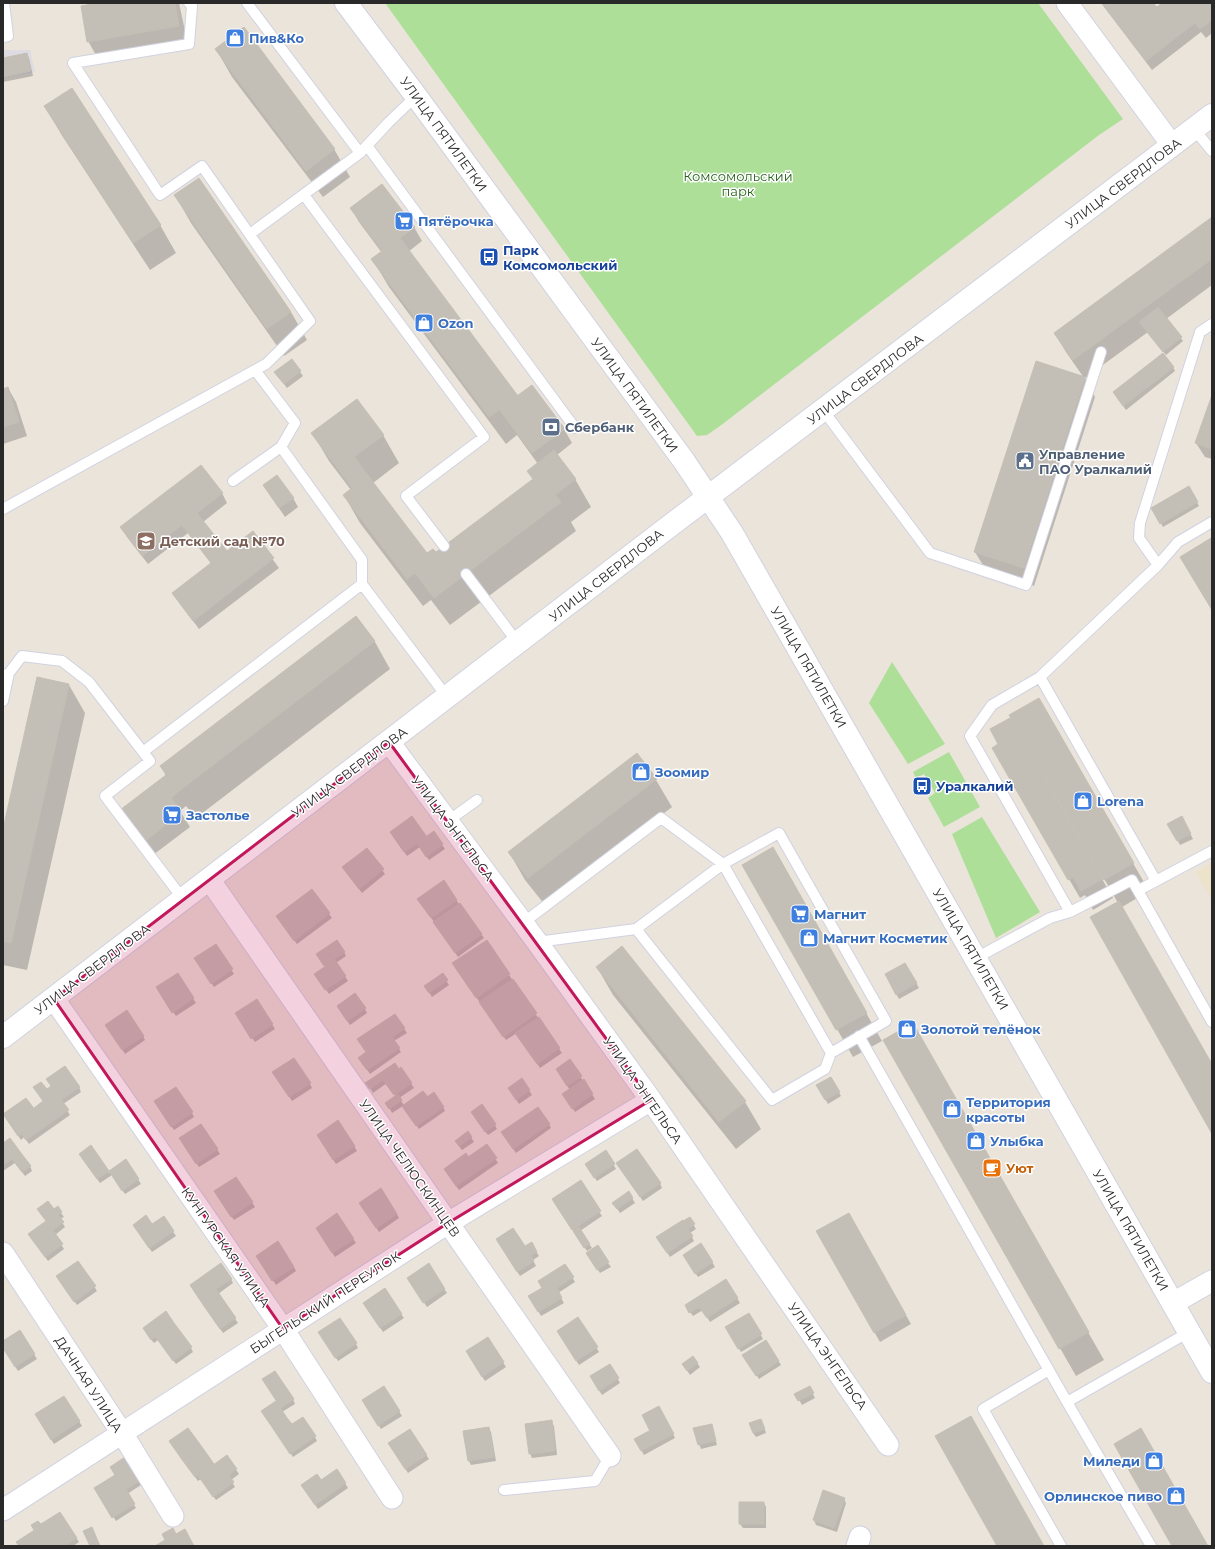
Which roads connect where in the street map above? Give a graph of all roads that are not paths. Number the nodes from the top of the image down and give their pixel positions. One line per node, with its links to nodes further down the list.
1 (4, 3): 6 (lane)
2 (247, 3): 11 (lane)
3 (346, 3): 7 (main road, УЛИЦА ПЯТИЛЕТКИ)
4 (1067, 3): 10 (street)
5 (192, 4): 14 (lane)
6 (3, 37)
7 (416, 96): 11 (lane); 22 (main road, УЛИЦА ПЯТИЛЕТКИ)
8 (1212, 115): 9 (main road, УЛИЦА СВЕРДЛОВА)
9 (1194, 129): 10 (main road, УЛИЦА СВЕРДЛОВА); 12 (lane)
10 (1172, 145): 18 (main road, УЛИЦА СВЕРДЛОВА)
11 (364, 150): 13 (lane); 19 (lane)
12 (1212, 151)
13 (304, 195): 14 (lane); 25 (lane)
14 (250, 234): 17 (lane)
15 (1212, 324): 26 (lane)
16 (1101, 352): 18 (lane)
17 (255, 370): 20 (lane); 23 (lane)
18 (823, 410): 22 (main road, УЛИЦА СВЕРДЛОВА)
19 (576, 428)
20 (281, 447): 21 (lane); 28 (lane)
21 (233, 481)
22 (709, 497): 29 (main road, УЛИЦА СВЕРДЛОВА); 48 (main road, УЛИЦА ПЯТИЛЕТКИ)
23 (3, 509)
24 (1212, 522): 26 (lane)
25 (444, 546)
26 (1158, 564): 31 (lane)
27 (466, 574): 29 (lane)
28 (362, 584): 32 (lane); 35 (lane)
29 (518, 643): 32 (main road, УЛИЦА СВЕРДЛОВА)
30 (6, 674): 33 (lane); 35 (lane)
31 (1040, 677): 41 (lane); 44 (lane)
32 (447, 697): 34 (main road, УЛИЦА СВЕРДЛОВА)
33 (3, 701)
34 (389, 742): 37 (street, УЛИЦА ЭНГЕЛЬСА); 40 (main road, УЛИЦА СВЕРДЛОВА)
35 (143, 752): 43 (lane)
36 (477, 800): 37 (lane)
37 (448, 821): 45 (street, УЛИЦА ЭНГЕЛЬСА)
38 (1212, 850): 41 (lane)
39 (723, 864): 45 (lane); 46 (lane); 52 (lane); 53 (lane)
40 (209, 879): 43 (main road, УЛИЦА СВЕРДЛОВА); 55 (street, УЛИЦА ЧЕЛЮСКИНЦЕВ)
41 (1156, 881): 42 (lane)
42 (1139, 890): 44 (lane); 50 (lane)
43 (184, 899): 49 (main road, УЛИЦА СВЕРДЛОВА)
44 (1070, 912): 48 (lane)
45 (523, 923): 47 (street, УЛИЦА ЭНГЕЛЬСА)
46 (636, 928): 47 (lane); 53 (lane)
47 (537, 942): 54 (street, УЛИЦА ЭНГЕЛЬСА)
48 (976, 958): 58 (main road, УЛИЦА ПЯТИЛЕТКИ)
49 (54, 999): 51 (main road, УЛИЦА СВЕРДЛОВА); 59 (street, КУНГУРСКАЯ УЛИЦА)
50 (1212, 1022)
51 (5, 1033)
52 (859, 1036): 53 (lane); 61 (lane)
53 (831, 1053)
54 (651, 1100): 55 (street, БЫГЕЛЬСКИЙ ПЕРЕУЛОК); 65 (street, УЛИЦА ЭНГЕЛЬСА)
55 (448, 1223): 59 (street, БЫГЕЛЬСКИЙ ПЕРЕУЛОК); 66 (street, УЛИЦА ЧЕЛЮСКИНЦЕВ)
56 (3, 1252): 64 (street, ДАЧНАЯ УЛИЦА)
57 (1212, 1281): 58 (street)
58 (1173, 1303): 60 (main road, УЛИЦА ПЯТИЛЕТКИ)
59 (283, 1329): 64 (street, БЫГЕЛЬСКИЙ ПЕРЕУЛОК); 68 (street, КУНГУРСКАЯ УЛИЦА)
60 (1189, 1332): 62 (main road, УЛИЦА ПЯТИЛЕТКИ); 63 (lane)
61 (1049, 1370): 63 (lane); 71 (lane)
62 (1212, 1372)
63 (1067, 1402): 72 (lane)
64 (122, 1433): 69 (street, БЫГЕЛЬСКИЙ ПЕРЕУЛОК); 70 (street, ДАЧНАЯ УЛИЦА)
65 (888, 1445)
66 (610, 1456): 67 (lane)
67 (504, 1490)
68 (392, 1498)
69 (3, 1510)
70 (173, 1516)
71 (1060, 1546)
72 (1151, 1546)

